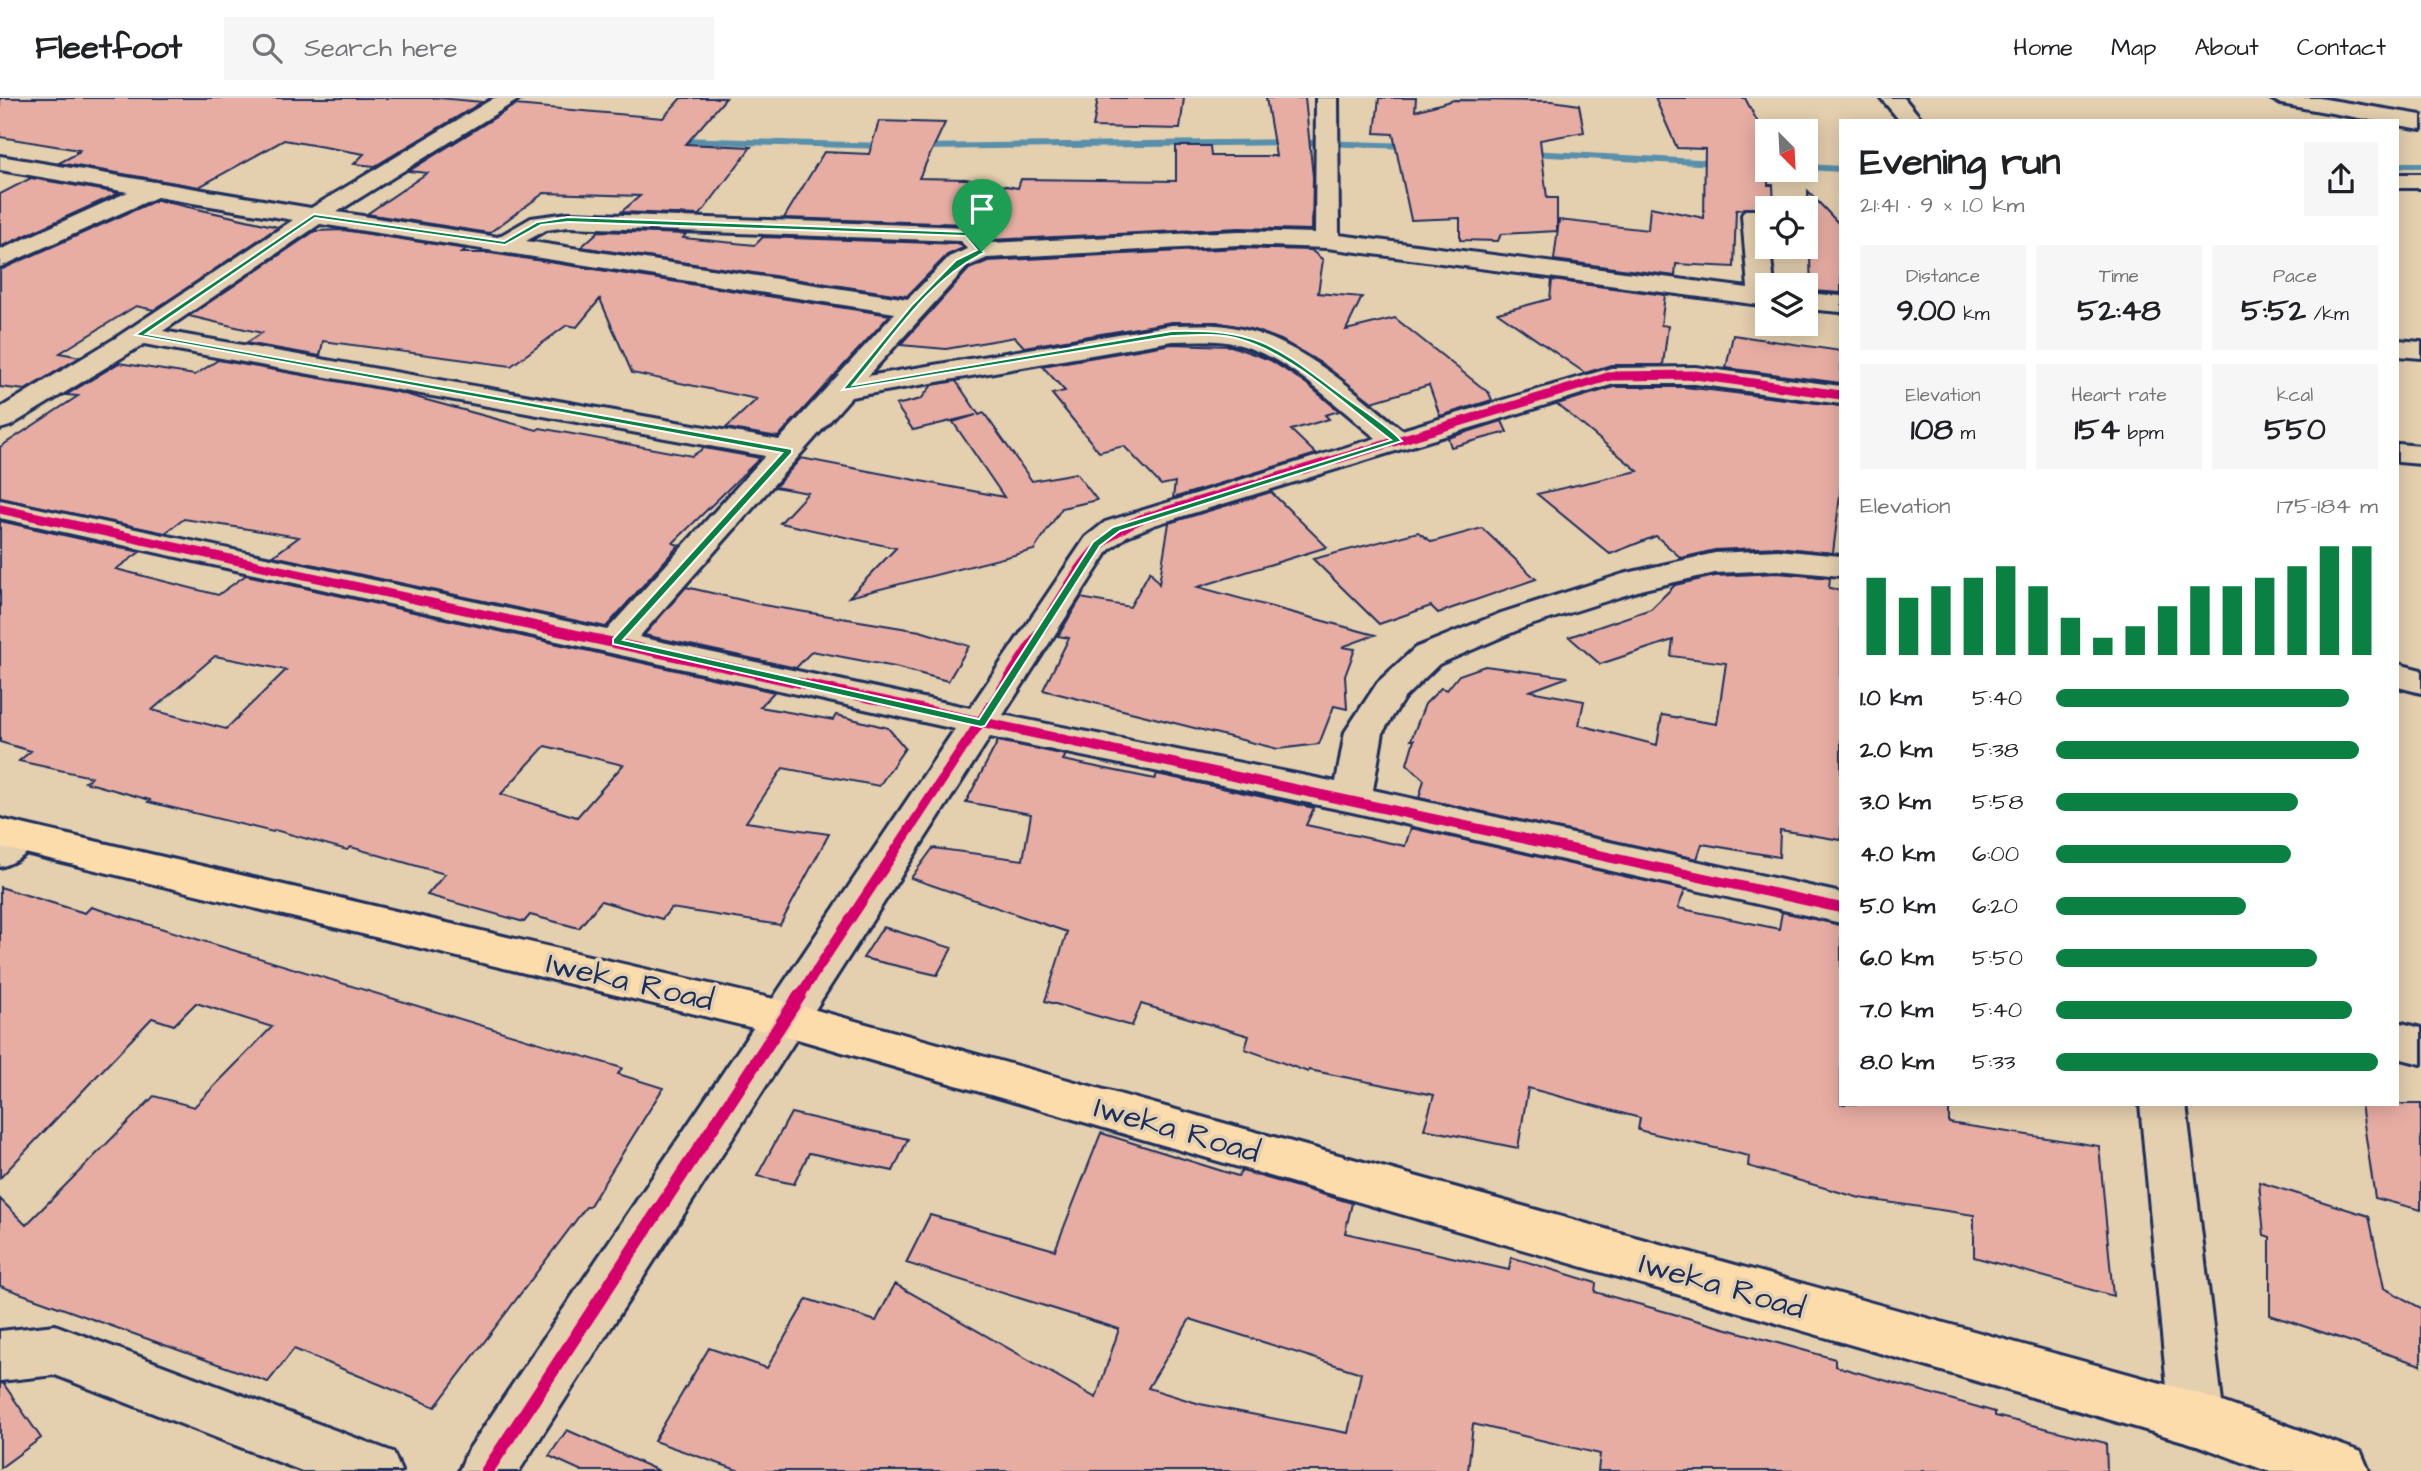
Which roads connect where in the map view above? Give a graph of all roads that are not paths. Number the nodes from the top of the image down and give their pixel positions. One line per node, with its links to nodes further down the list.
1 (510, 98): 16 (street)
2 (1327, 98): 17 (street)
3 (1892, 98): 9 (street)
4 (2281, 98): 10 (street)
5 (2390, 98): 8 (street)
6 (2412, 98): 7 (street)
7 (2421, 108)
8 (2421, 116)
9 (1910, 119)
10 (2421, 122)
11 (0, 163): 14 (street)
12 (2399, 181): 13 (street)
13 (2421, 181)
14 (156, 188): 16 (street); 20 (street)
15 (1754, 215): 21 (street)
16 (314, 216): 18 (street); 26 (street)
17 (1327, 241): 19 (street); 22 (street)
18 (505, 243): 19 (street); 25 (street)
19 (982, 251): 25 (street)
20 (0, 259)
21 (1762, 273)
22 (1755, 297)
23 (1818, 302): 24 (street)
24 (1839, 304)
25 (914, 308): 29 (street)
26 (139, 335): 31 (street); 33 (street)
27 (2399, 348): 28 (street)
28 (2421, 350)
29 (845, 389): 32 (street); 33 (street)
30 (1839, 395): 32 (street)
31 (0, 420)
32 (1398, 441): 41 (street)
33 (789, 451): 38 (street)
34 (2399, 453): 35 (street)
35 (2421, 455)
36 (0, 509): 38 (street)
37 (1839, 566): 42 (street)
38 (616, 642): 41 (street)
39 (2399, 675): 40 (street)
40 (2421, 682)
41 (981, 723): 42 (street); 45 (street)
42 (1352, 799): 44 (street)
43 (6, 841): 45 (main road, Iweka Road)
44 (1839, 908)
45 (787, 1019): 50 (main road, Iweka Road); 52 (street)
46 (2399, 1040): 47 (street)
47 (2421, 1046)
48 (2163, 1106): 50 (street)
49 (0, 1356): 51 (street)
50 (2197, 1419): 53 (main road, Iweka Road)
51 (373, 1471)
52 (487, 1471)
53 (2342, 1471)

